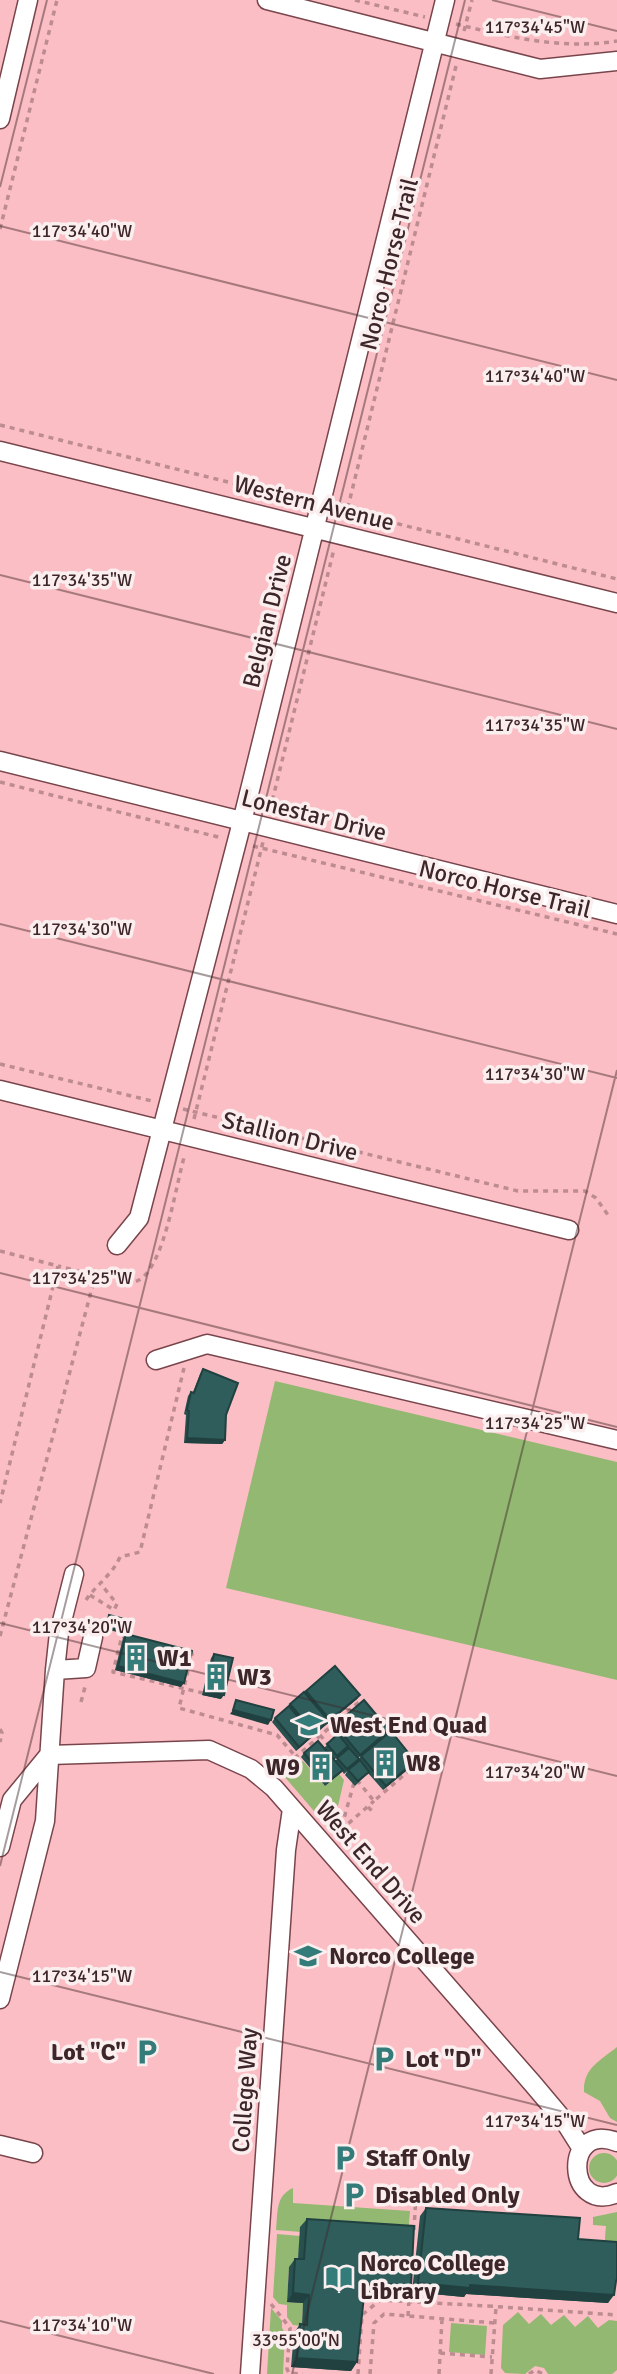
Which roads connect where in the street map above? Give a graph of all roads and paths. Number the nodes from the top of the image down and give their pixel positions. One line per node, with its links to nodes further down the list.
1 (28, 0): 13 (street)
2 (57, 0): 14 (path)
3 (267, 0): 10 (street)
4 (355, 0): 7 (path)
5 (445, 0): 7 (street, Belgian Drive)
6 (472, 0): 8 (path, Norco Horse Trail)
7 (440, 20): 8 (path); 10 (street, Belgian Drive)
8 (465, 26): 9 (path); 11 (path, Norco Horse Trail)
9 (617, 41)
10 (434, 43): 11 (street); 17 (street, Belgian Drive)
11 (460, 49): 12 (street); 18 (path, Norco Horse Trail)
12 (617, 61)
13 (0, 119)
14 (0, 229)
15 (0, 425): 17 (path)
16 (0, 451): 19 (street, Western Avenue)
17 (321, 505): 18 (path); 19 (street, Belgian Drive)
18 (347, 511): 20 (path, Norco Horse Trail); 21 (path)
19 (315, 528): 20 (street, Western Avenue); 25 (street, Belgian Drive)
20 (337, 534): 22 (street, Western Avenue); 26 (path, Norco Horse Trail)
21 (617, 579)
22 (617, 603)
23 (0, 761): 25 (street, Lonestar Drive)
24 (0, 782): 27 (path, Norco Horse Trail)
25 (242, 822): 26 (street, Lonestar Drive); 27 (street, Belgian Drive)
26 (266, 828): 28 (path, Norco Horse Trail); 29 (street, Lonestar Drive)
27 (236, 841): 28 (path, Norco Horse Trail); 33 (street, Belgian Drive)
28 (261, 848): 30 (path, Norco Horse Trail); 34 (path, Norco Horse Trail)
29 (617, 914)
30 (617, 934)
31 (0, 1064): 33 (path)
32 (0, 1090): 35 (street, Stallion Drive)
33 (169, 1105): 34 (path); 35 (street, Belgian Drive)
34 (196, 1112): 36 (path, Norco Horse Trail); 37 (path)
35 (162, 1130): 36 (street, Stallion Drive); 39 (street, Belgian Drive)
36 (190, 1137): 38 (street, Stallion Drive); 42 (path, Norco Horse Trail)
37 (608, 1214)
38 (569, 1230)
39 (117, 1245)
40 (0, 1251): 41 (path, Norco Horse Trail)
41 (58, 1266): 42 (path, Norco Horse Trail); 46 (path)
42 (97, 1276): 50 (path)
43 (189, 1349): 44 (street); 45 (street); 48 (path)
44 (156, 1360)
45 (617, 1440)
46 (0, 1503)
47 (74, 1574): 55 (street)
48 (100, 1583): 48 (path)
49 (123, 1630): 52 (path)
50 (0, 1636)
51 (93, 1637): 55 (street)
52 (124, 1637): 53 (path); 57 (path)
53 (135, 1640)
54 (181, 1651): 57 (path)
55 (55, 1670): 64 (street)
56 (77, 1685): 59 (path)
57 (184, 1689): 58 (path); 65 (path)
58 (203, 1693)
59 (81, 1702)
60 (359, 1702): 62 (path)
61 (0, 1729): 63 (path)
62 (320, 1735): 65 (path); 66 (path)
63 (0, 1742)
64 (49, 1755): 71 (street, West End Drive); 75 (street); 76 (street)
65 (296, 1757): 68 (path)
66 (338, 1757)
67 (413, 1768): 69 (path)
68 (285, 1769)
69 (374, 1801): 70 (path); 73 (path)
70 (368, 1807): 72 (path); 73 (path)
71 (292, 1809): 79 (street, West End Drive); 94 (street, College Way)
72 (374, 1813)
73 (341, 1830): 74 (path)
74 (338, 1842)
75 (0, 1847)
76 (0, 1999)
77 (617, 2142): 79 (street)
78 (0, 2145): 80 (street)
79 (582, 2149): 81 (street)
80 (33, 2153)
81 (617, 2193)
82 (416, 2194): 83 (path)
83 (413, 2236)
84 (411, 2275): 85 (path)
85 (409, 2301): 87 (path, bridge); 89 (path); 96 (path, bridge)
86 (269, 2303): 95 (path)
87 (496, 2307): 88 (path); 91 (path)
88 (617, 2315)
89 (408, 2316): 90 (path); 97 (path)
90 (442, 2319): 91 (path); 92 (path)
91 (495, 2323): 93 (path)
92 (440, 2353): 93 (path); 98 (path)
93 (492, 2357): 99 (path)
94 (250, 2374)
95 (303, 2374)
96 (358, 2374)
97 (370, 2374)
98 (439, 2374)
99 (491, 2374)
100 (528, 2374): 101 (path)
101 (543, 2374)

